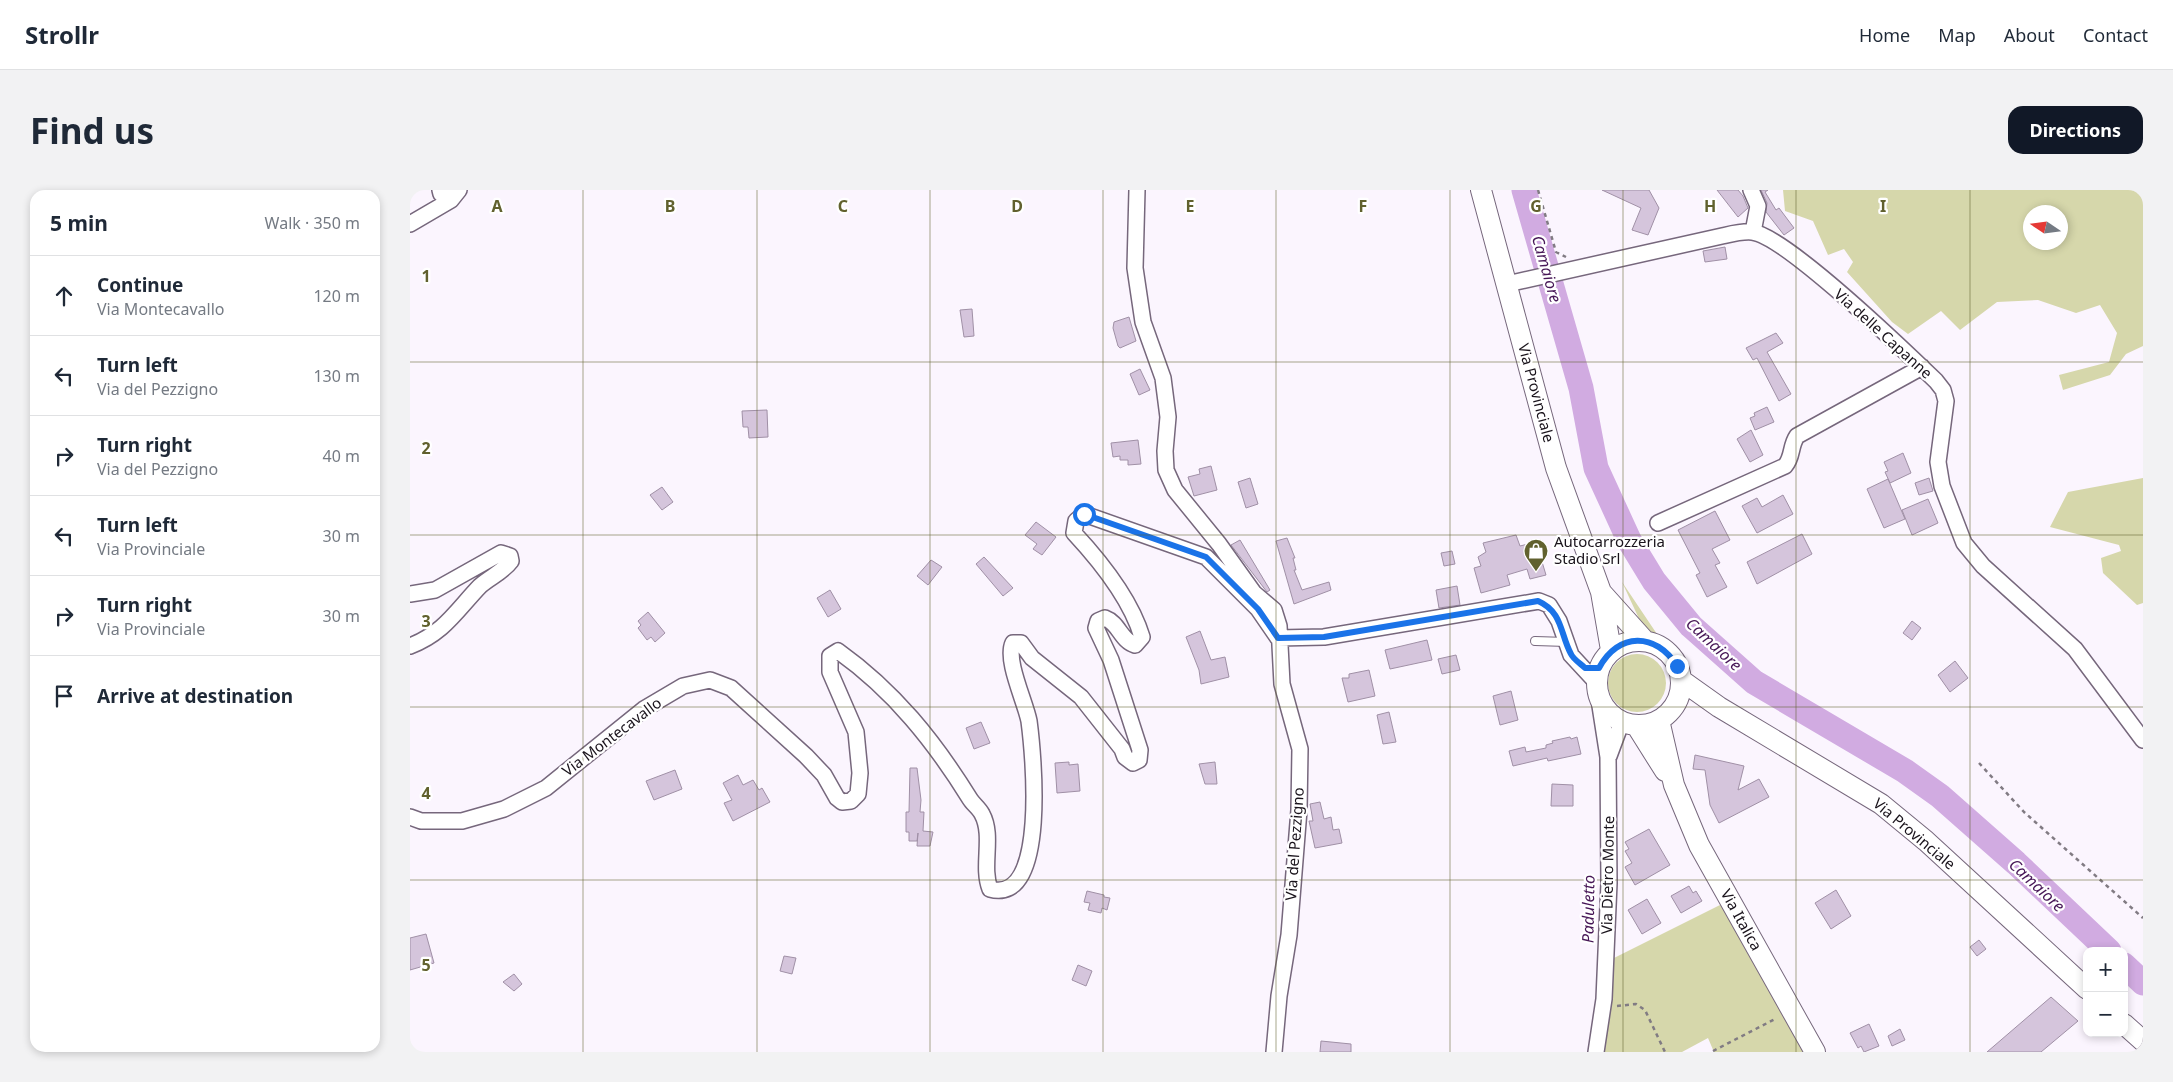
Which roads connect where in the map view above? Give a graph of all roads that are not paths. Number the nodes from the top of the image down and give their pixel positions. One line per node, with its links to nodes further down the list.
1 (1137, 190): 12 (street, Via del Pezzigno)
2 (1482, 190): 7 (main road, Via Provinciale)
3 (1751, 190): 6 (street)
4 (450, 193): 5 (street)
5 (410, 224)
6 (1753, 232): 7 (street); 8 (street, Via delle Capanne)
7 (1507, 284): 10 (main road, Via Provinciale)
8 (1922, 367): 9 (street); 24 (street, Via delle Capanne)
9 (1658, 524)
10 (1601, 592): 14 (main road, Via Provinciale); 17 (main road, Via Provinciale)
11 (410, 594): 16 (street)
12 (1278, 638): 15 (street); 27 (street, Via Montecavallo); 31 (street, Via del Pezzigno)
13 (1536, 641): 15 (lane)
14 (1644, 641): 17 (main road); 19 (main road, Via Provinciale)
15 (1567, 642): 18 (street)
16 (410, 646)
17 (1611, 650): 18 (main road)
18 (1595, 678): 23 (main road); 25 (street, Via Dietro Monte)
19 (1680, 680): 20 (main road, Via Provinciale); 21 (main road, Via Provinciale)
20 (1677, 700): 21 (main road, Via Provinciale); 22 (main road)
21 (1719, 707): 28 (main road, Via Provinciale)
22 (1658, 720): 23 (main road); 26 (main road, Via Italica)
23 (1629, 723): 25 (street, Via Dietro Monte); 26 (main road, Via Italica)
24 (2143, 740)
25 (1608, 757): 32 (street, Via Dietro Monte)
26 (1674, 785): 33 (main road, Via Italica)
27 (410, 817)
28 (2083, 985)
29 (2128, 1028): 30 (main road)
30 (2143, 1041)
31 (1274, 1052)
32 (1596, 1052)
33 (1815, 1052)

